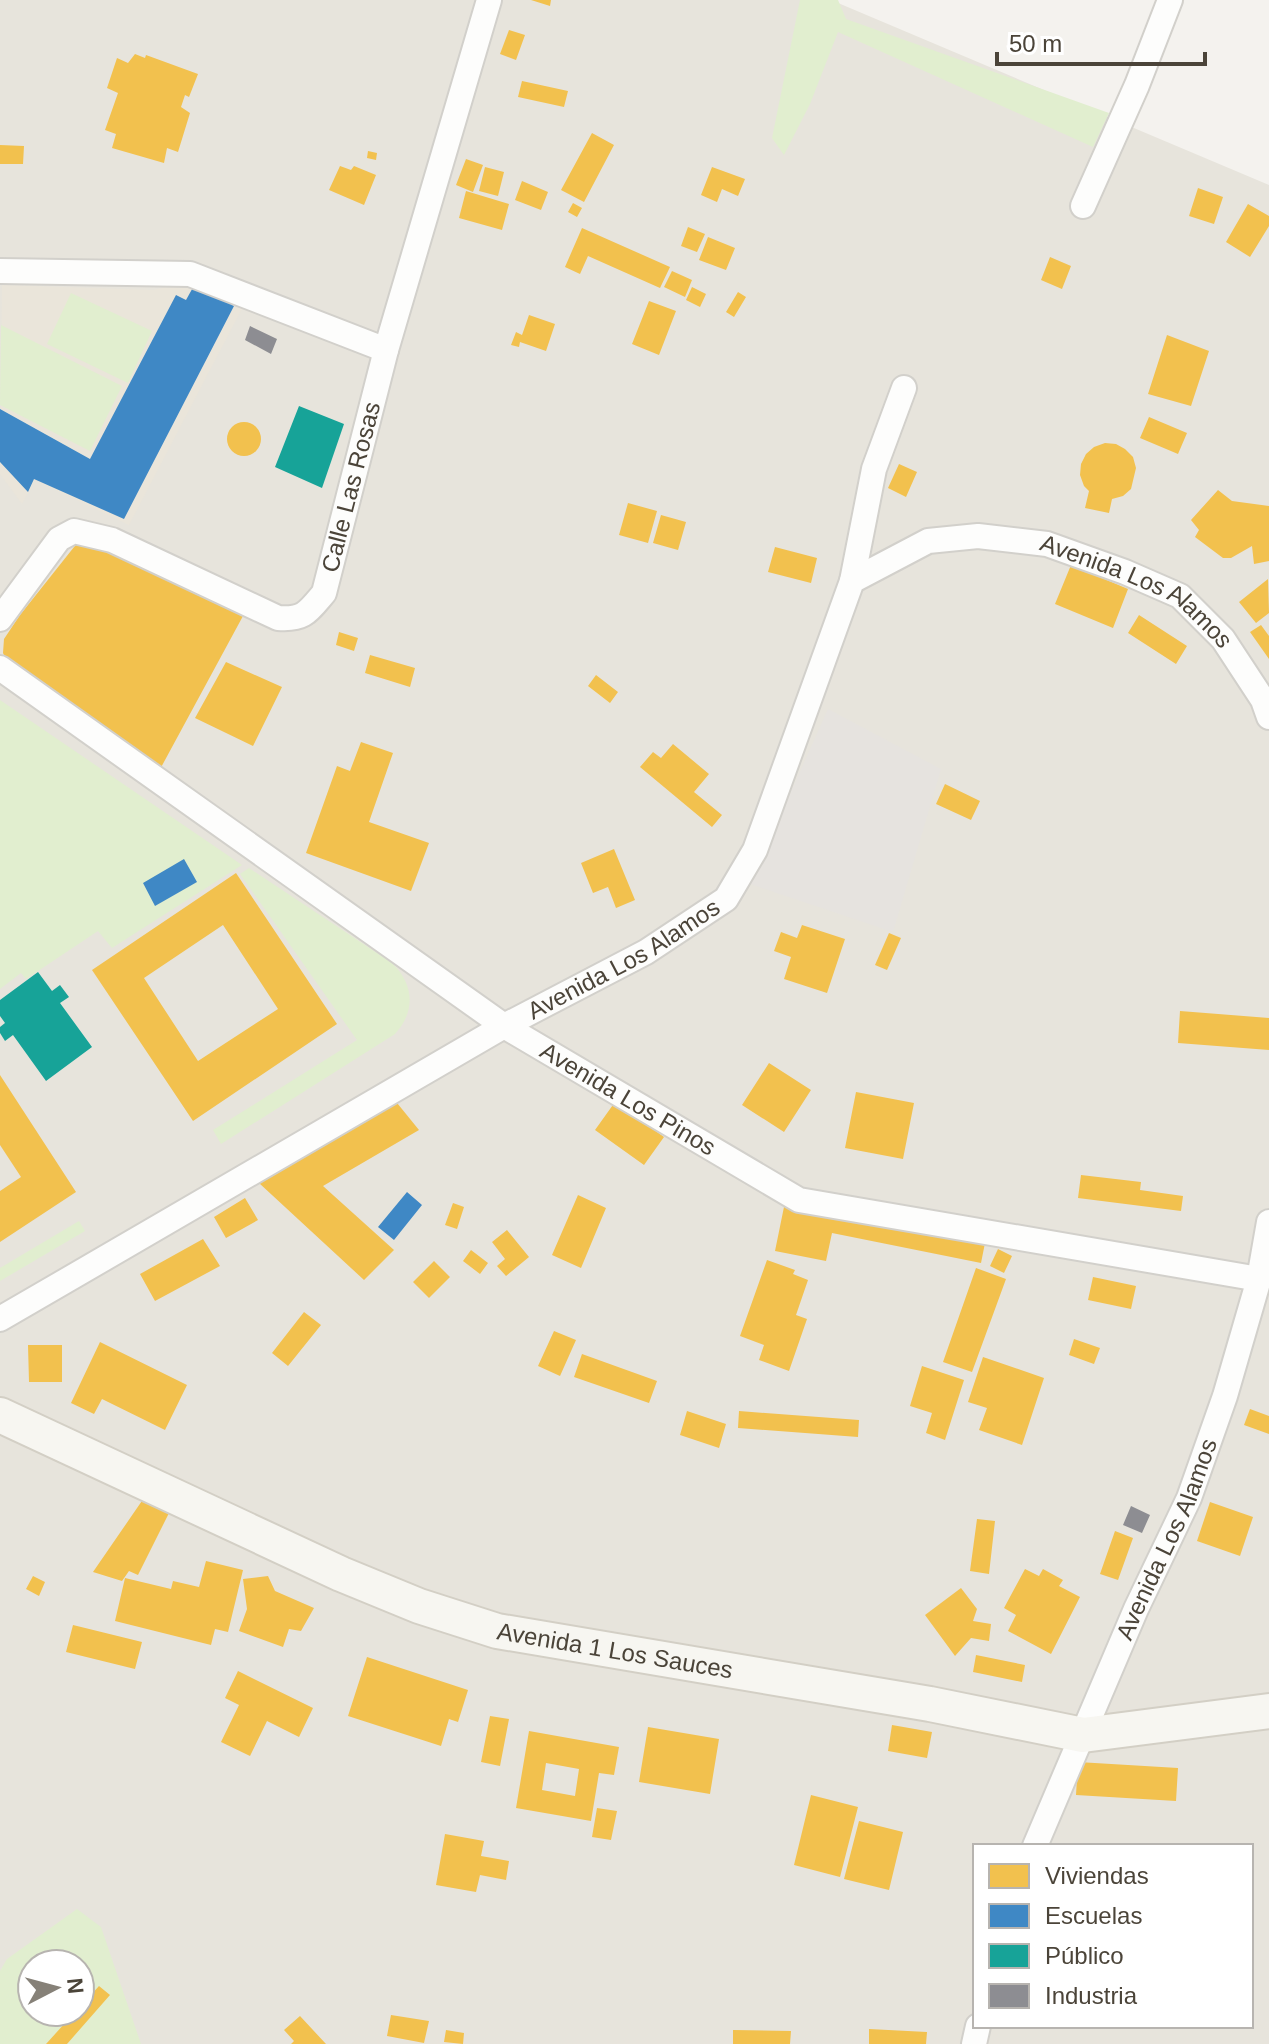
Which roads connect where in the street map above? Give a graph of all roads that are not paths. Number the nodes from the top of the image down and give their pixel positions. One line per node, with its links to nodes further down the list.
1 (489, 0): 5 (street, Calle Las Rosas)
2 (1170, 0): 3 (street)
3 (1083, 206)
4 (4, 271): 5 (street)
5 (386, 350): 8 (street, Calle Las Rosas)
6 (904, 388): 7 (street)
7 (852, 581): 10 (street, Avenida Los Alamos); 11 (street, Avenida Los Alamos)
8 (0, 619)
9 (0, 668): 11 (street, Avenida Los Pinos)
10 (1269, 717)
11 (504, 1026): 13 (street, Avenida Los Pinos); 14 (street, Avenida Los Alamos)
12 (1269, 1222): 13 (street, Avenida Los Alamos)
13 (1259, 1279): 17 (street, Avenida Los Alamos)
14 (0, 1319)
15 (0, 1415): 17 (street, Avenida 1 Los Sauces)
16 (1269, 1711): 17 (street, Avenida 1 Los Sauces)
17 (1083, 1735): 18 (street, Avenida Los Alamos)
18 (1036, 1844)

